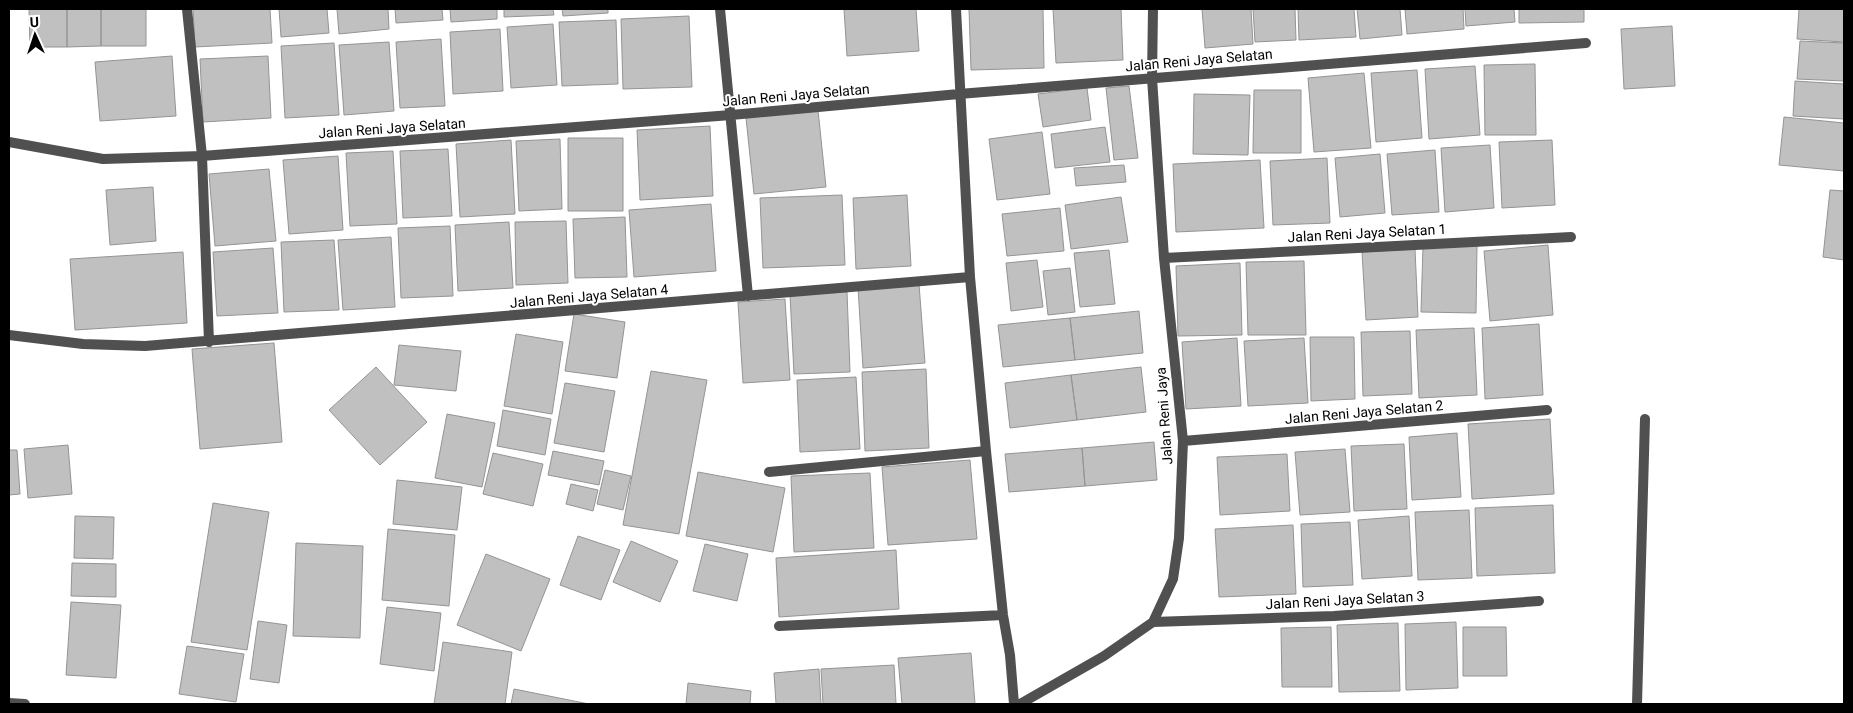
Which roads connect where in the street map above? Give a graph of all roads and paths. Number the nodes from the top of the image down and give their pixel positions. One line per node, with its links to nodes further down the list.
1 (187, 9): 10 (street)
2 (720, 9): 8 (street)
3 (956, 9): 7 (street)
4 (1153, 9): 6 (street, Jalan Reni Jaya)
5 (1586, 43): 6 (street, Jalan Reni Jaya Selatan)
6 (1152, 78): 7 (street, Jalan Reni Jaya Selatan); 12 (street, Jalan Reni Jaya)
7 (959, 94): 8 (street, Jalan Reni Jaya Selatan); 13 (street)
8 (731, 115): 10 (street, Jalan Reni Jaya Selatan); 14 (street)
9 (9, 142): 10 (street, Jalan Reni Jaya Selatan)
10 (202, 156): 16 (street)
11 (1570, 237): 12 (street, Jalan Reni Jaya Selatan 1)
12 (1164, 258): 19 (street, Jalan Reni Jaya)
13 (970, 277): 14 (street, Jalan Reni Jaya Selatan 4); 20 (street)
14 (748, 296): 16 (street, Jalan Reni Jaya Selatan 4)
15 (9, 335): 16 (street, Jalan Reni Jaya Selatan 4)
16 (209, 342)
17 (1547, 410): 19 (street, Jalan Reni Jaya Selatan 2)
18 (1644, 419): 30 (street)
19 (1183, 441): 24 (street, Jalan Reni Jaya)
20 (986, 451): 21 (street); 23 (street)
21 (769, 472)
22 (1539, 601): 24 (street, Jalan Reni Jaya Selatan 3)
23 (1003, 615): 25 (street); 28 (street)
24 (1153, 622): 29 (street, Jalan Reni Jaya)
25 (779, 626)
26 (9, 703): 27 (street)
27 (25, 704)
28 (1014, 704)
29 (1020, 704)
30 (1637, 704)

